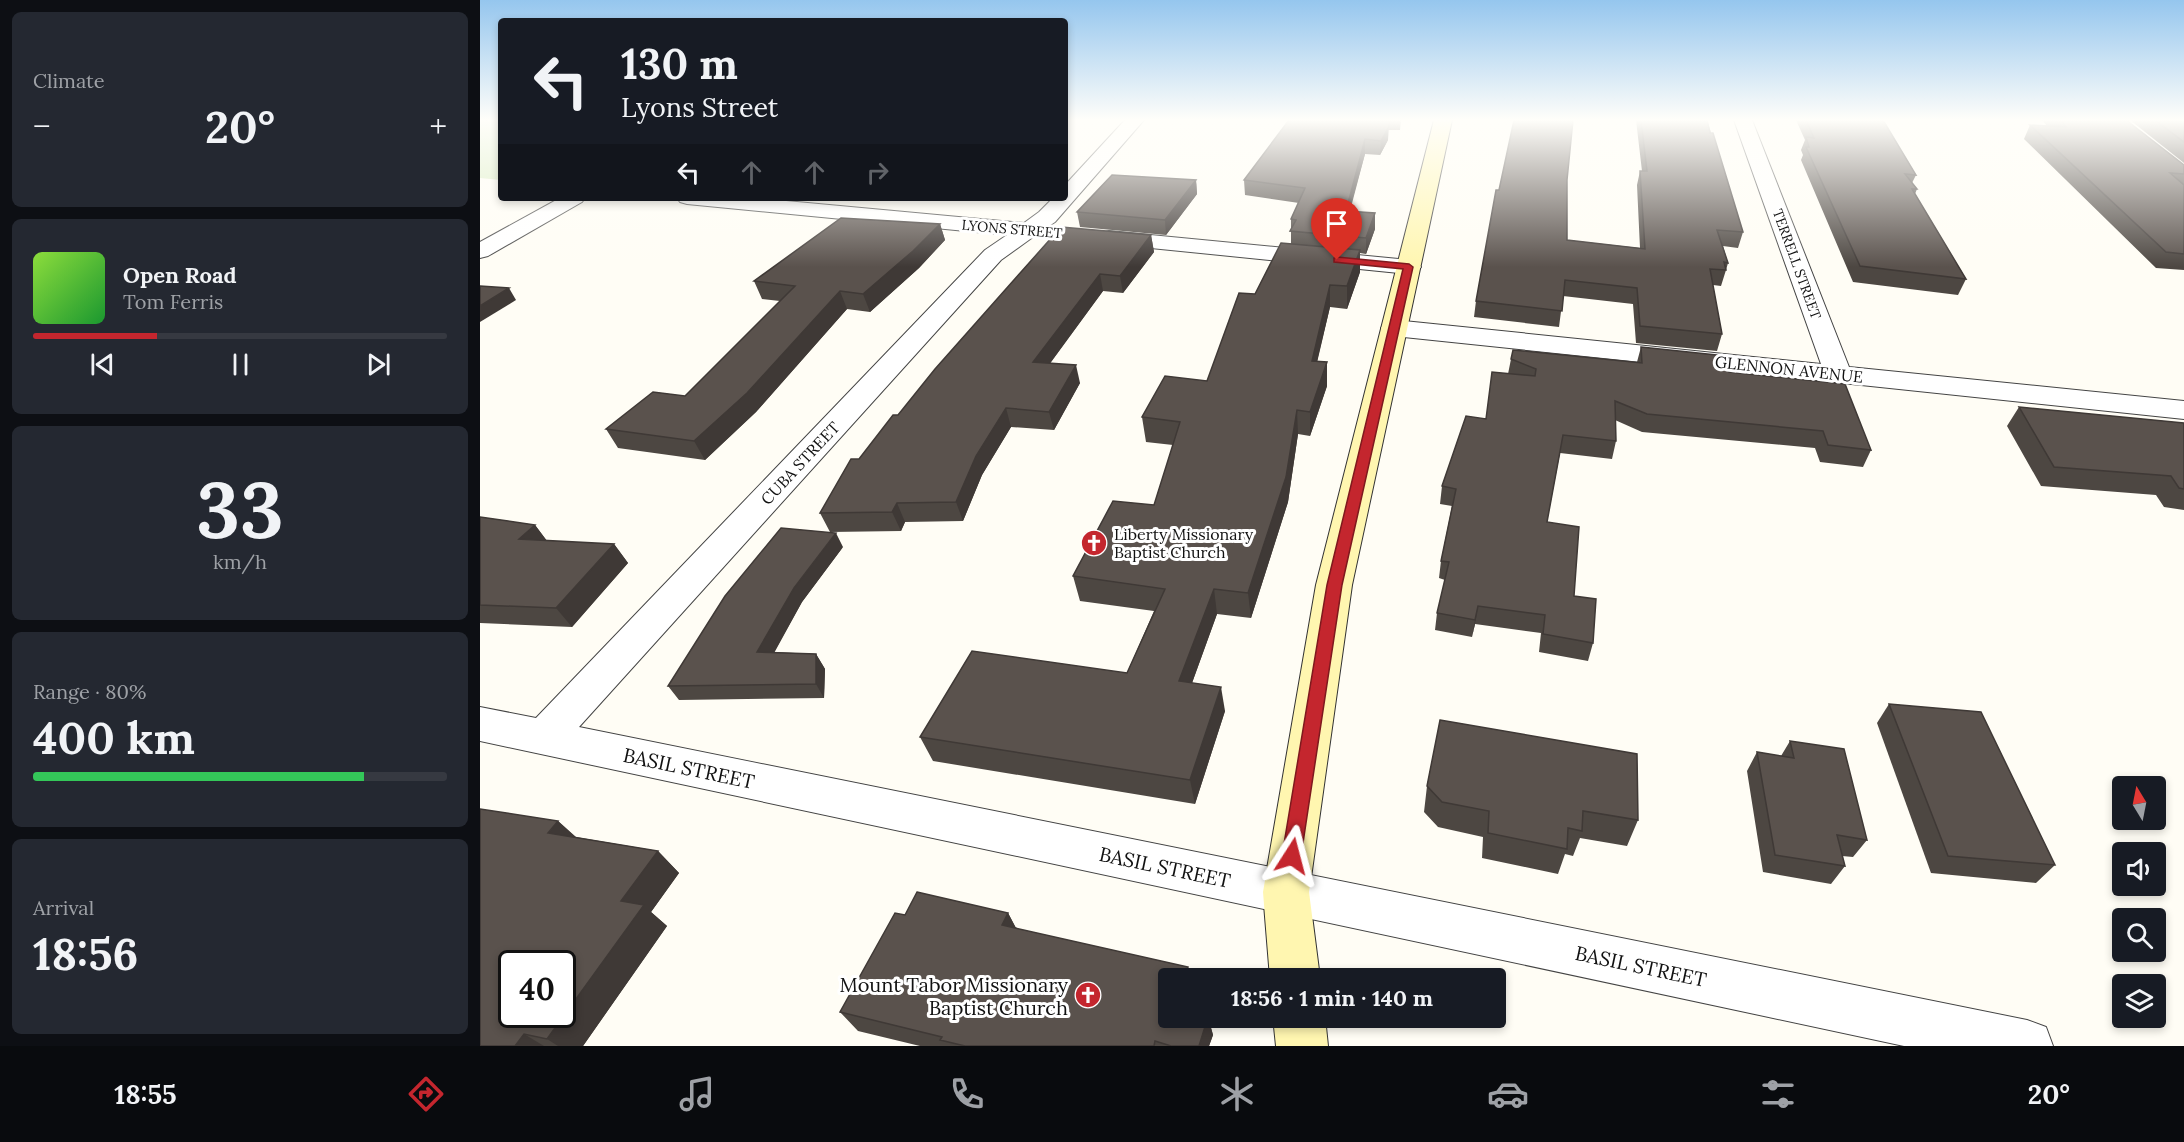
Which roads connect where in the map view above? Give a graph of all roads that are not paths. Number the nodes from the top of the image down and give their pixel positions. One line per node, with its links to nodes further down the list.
1 (1091, 169): 4 (street, CUBA STREET)
2 (1432, 169): 12 (street)
3 (1761, 169): 14 (street, TERRELL STREET)
4 (1068, 195)
5 (570, 201): 11 (street)
6 (718, 201): 8 (street, LYONS STREET)
7 (1062, 201): 8 (street, CUBA STREET)
8 (1027, 231): 9 (street, LYONS STREET); 17 (street, CUBA STREET)
9 (1063, 234)
10 (1087, 236): 12 (street)
11 (480, 251)
12 (1409, 267): 13 (street)
13 (1394, 328): 14 (street, GLENNON AVENUE); 18 (street)
14 (1838, 374): 15 (street, GLENNON AVENUE)
15 (2184, 410)
16 (480, 724): 17 (street, BASIL STREET)
17 (544, 737): 18 (street, BASIL STREET)
18 (1286, 892): 19 (street); 22 (street, BASIL STREET)
19 (1294, 968)
20 (1300, 1028): 21 (street)
21 (1302, 1046)
22 (2027, 1046)

